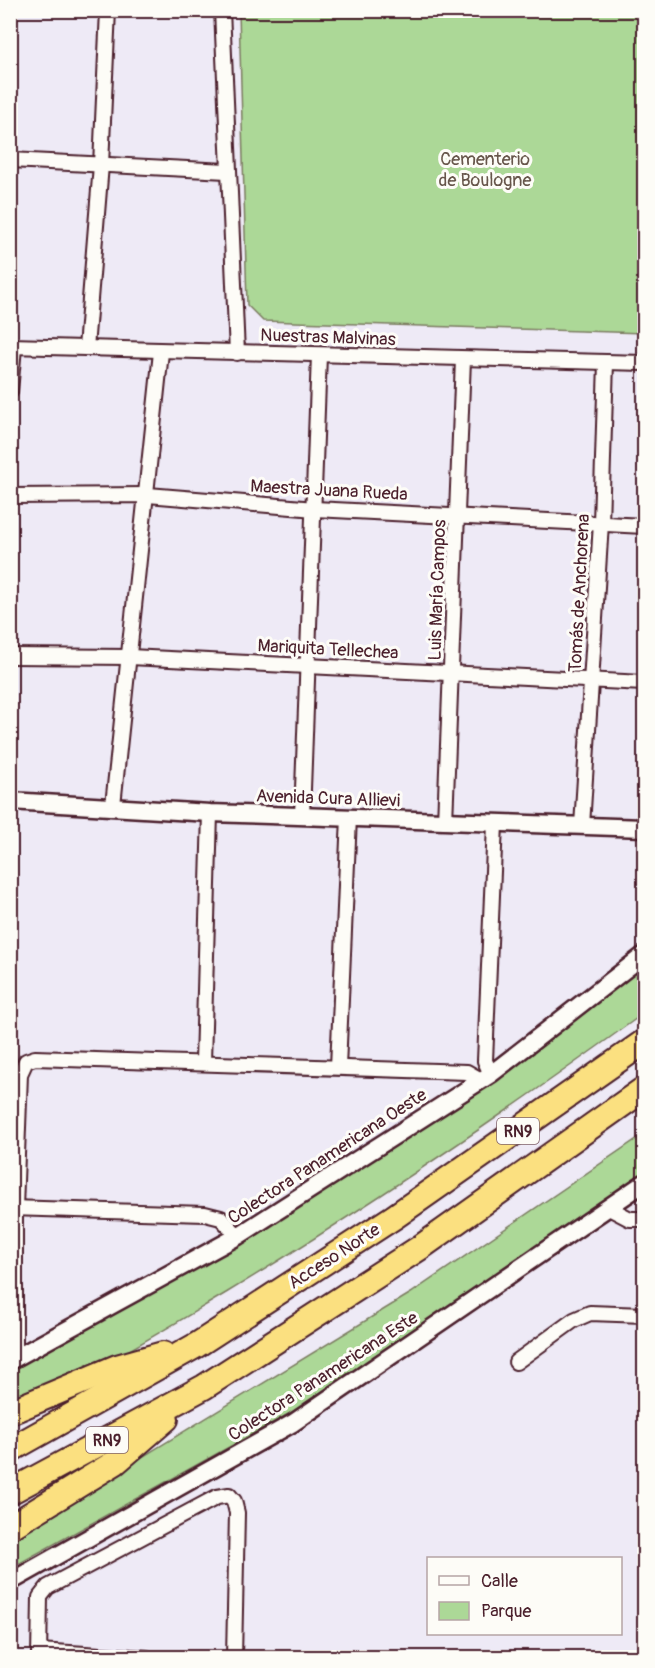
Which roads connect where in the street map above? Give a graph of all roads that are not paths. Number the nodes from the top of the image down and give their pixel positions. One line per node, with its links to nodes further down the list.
1 (108, 10): 4 (street)
2 (222, 10): 5 (street)
3 (10, 160): 4 (street)
4 (101, 165): 5 (street); 7 (street)
5 (227, 171): 9 (street)
6 (12, 347): 7 (street, Nuestras Malvinas); 14 (street)
7 (86, 348): 8 (street, Nuestras Malvinas)
8 (161, 352): 9 (street, Nuestras Malvinas); 15 (street)
9 (237, 353): 10 (street, Nuestras Malvinas)
10 (319, 355): 11 (street, Nuestras Malvinas); 17 (street)
11 (463, 359): 12 (street, Nuestras Malvinas); 18 (street, Luis María Campos)
12 (606, 362): 13 (street, Nuestras Malvinas); 19 (street, Tomás de Anchorena)
13 (645, 363)
14 (10, 392)
15 (148, 495): 16 (street, Maestra Juana Rueda); 17 (street, Maestra Juana Rueda); 22 (street)
16 (10, 496)
17 (315, 509): 18 (street, Maestra Juana Rueda); 23 (street)
18 (458, 515): 19 (street, Maestra Juana Rueda); 24 (street, Luis María Campos)
19 (601, 522): 20 (street, Maestra Juana Rueda); 25 (street, Tomás de Anchorena)
20 (645, 526)
21 (10, 656): 22 (street, Mariquita Tellechea)
22 (130, 657): 23 (street, Mariquita Tellechea); 28 (street)
23 (308, 667): 24 (street, Mariquita Tellechea); 30 (street)
24 (453, 674): 25 (street, Mariquita Tellechea); 32 (street, Luis María Campos)
25 (592, 680): 26 (street, Mariquita Tellechea); 34 (street, Tomás de Anchorena)
26 (645, 683)
27 (10, 801): 28 (street, Avenida Cura Allievi)
28 (113, 805): 29 (street, Avenida Cura Allievi)
29 (210, 813): 30 (street, Avenida Cura Allievi); 38 (street)
30 (302, 816): 31 (street, Avenida Cura Allievi)
31 (349, 817): 32 (street, Avenida Cura Allievi); 39 (street)
32 (445, 822): 33 (street, Avenida Cura Allievi)
33 (495, 824): 34 (street, Avenida Cura Allievi); 40 (street)
34 (582, 826): 35 (street, Avenida Cura Allievi)
35 (645, 828)
36 (645, 955): 40 (street, Colectora Panamericana Oeste)
37 (644, 1043): 48 (highway, Acceso Norte / RN9)
38 (203, 1062): 39 (street); 43 (street)
39 (338, 1067): 40 (street)
40 (486, 1077): 46 (street, Colectora Panamericana Oeste)
41 (645, 1089): 51 (highway, RN9)
42 (645, 1183): 44 (street, Colectora Panamericana Este)
43 (13, 1208): 46 (street); 49 (street)
44 (609, 1208): 45 (street); 56 (street, Colectora Panamericana Este)
45 (645, 1219)
46 (238, 1236): 49 (street, Colectora Panamericana Oeste)
47 (645, 1315): 50 (street)
48 (197, 1345): 52 (highway); 53 (highway, Acceso Norte / RN9)
49 (13, 1359)
50 (516, 1362)
51 (204, 1386): 54 (highway, RN9); 55 (highway)
52 (10, 1412)
53 (10, 1450)
54 (10, 1492)
55 (10, 1527)
56 (10, 1582)
57 (39, 1654): 58 (street); 59 (street)
58 (147, 1658)
59 (234, 1658)

